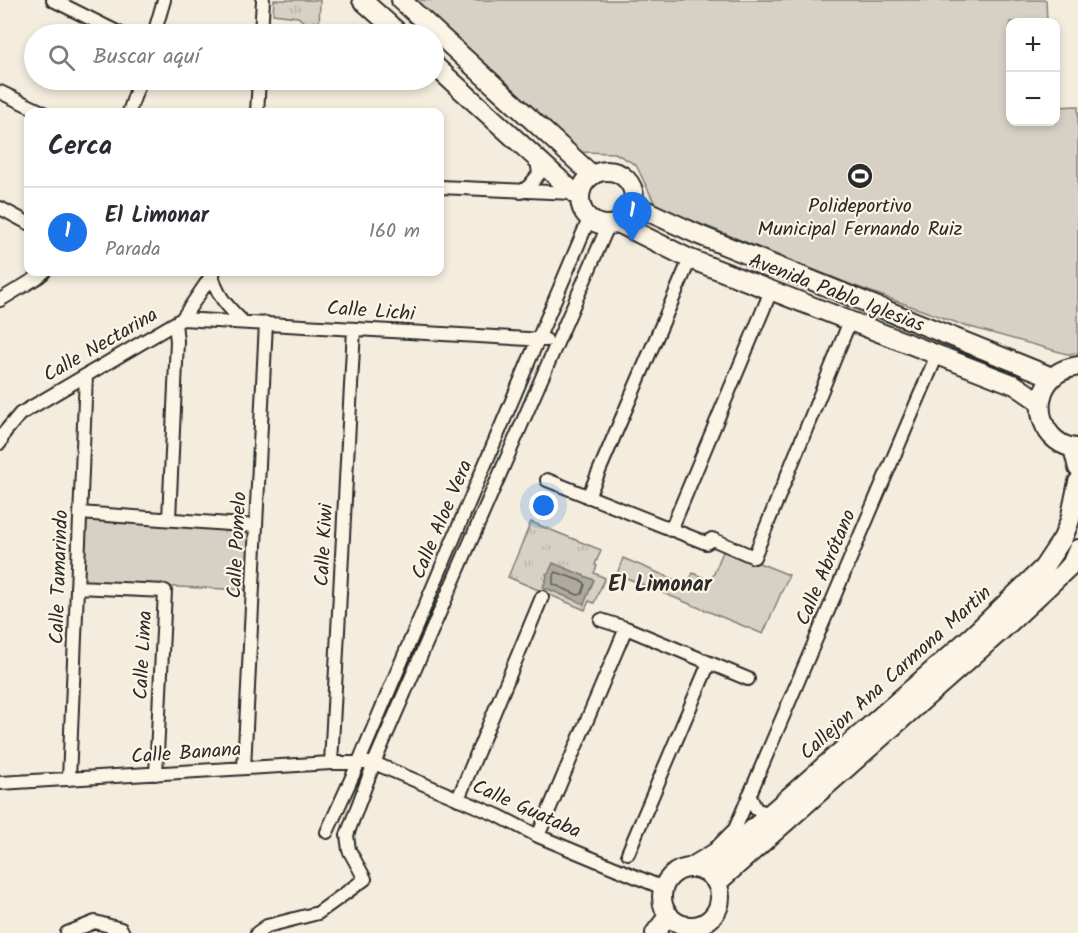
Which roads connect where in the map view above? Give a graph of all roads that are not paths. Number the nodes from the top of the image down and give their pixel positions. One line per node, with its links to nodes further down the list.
1 (53, 0): 6 (street)
2 (164, 0): 7 (street)
3 (263, 0): 8 (street)
4 (362, 0): 9 (street)
5 (401, 0): 10 (street)
6 (100, 24)
7 (157, 24)
8 (262, 24)
9 (389, 24)
10 (427, 24)
11 (444, 39): 20 (street)
12 (444, 74): 19 (street)
13 (137, 90): 17 (street)
14 (258, 90): 18 (street)
15 (0, 92): 16 (street)
16 (34, 108)
17 (130, 108)
18 (257, 108)
19 (537, 159): 22 (street); 23 (street)
20 (592, 175): 23 (street); 24 (street)
21 (444, 187): 22 (street)
22 (521, 192): 23 (street)
23 (576, 195): 26 (street)
24 (634, 204): 28 (street); 45 (street, Avenida Pablo Iglesias)
25 (0, 208): 27 (street)
26 (589, 219): 28 (street); 41 (street, Calle Aloe Vera)
27 (24, 221)
28 (613, 225): 29 (street, Avenida Pablo Iglesias); 40 (street, Calle Aloe Vera)
29 (690, 259): 33 (street, Avenida Pablo Iglesias); 52 (street)
30 (39, 276): 34 (street)
31 (211, 276): 35 (street, Calle Nectarina)
32 (213, 276): 36 (street)
33 (771, 291): 37 (street, Avenida Pablo Iglesias); 56 (street)
34 (0, 300)
35 (178, 321): 36 (street, Calle Lichi); 44 (street, Calle Nectarina); 54 (street)
36 (242, 321): 38 (street, Calle Lichi)
37 (850, 321): 42 (street, Avenida Pablo Iglesias); 56 (street)
38 (266, 323): 39 (street, Calle Lichi); 55 (street, Calle Pomelo)
39 (354, 328): 41 (street, Calle Lichi); 65 (street, Calle Kiwi)
40 (557, 339): 41 (street, Calle Lichi); 66 (street, Calle Aloe Vera)
41 (538, 341): 67 (street, Calle Aloe Vera)
42 (937, 355): 46 (street, Avenida Pablo Iglesias); 72 (street, Calle Abrótano)
43 (1078, 366): 45 (street)
44 (86, 376): 47 (street, Calle Nectarina); 53 (street, Calle Tamarindo)
45 (1052, 377): 46 (street)
46 (1040, 402): 48 (street)
47 (0, 443)
48 (1076, 448): 49 (street)
49 (1078, 468)
50 (547, 480): 52 (street)
51 (1078, 482): 57 (street, Callejon Ana Carmona Martin)
52 (588, 497): 56 (street)
53 (80, 513): 54 (street); 59 (street, Calle Tamarindo)
54 (169, 519): 55 (street)
55 (256, 526): 68 (street, Calle Pomelo)
56 (671, 530)
57 (1063, 538): 58 (street); 74 (street, Callejon Ana Carmona Martin)
58 (1076, 560): 79 (street, Callejon Ana Carmona Martin)
59 (77, 587): 69 (street, Calle Lima); 70 (street, Calle Tamarindo)
60 (542, 597): 73 (street)
61 (601, 620): 62 (street)
62 (626, 628): 63 (street); 76 (street)
63 (709, 663): 64 (street); 77 (street)
64 (748, 679)
65 (331, 763): 67 (street, Calle Banana); 68 (street, Calle Banana)
66 (374, 763): 67 (street, Calle Banana); 73 (street, Calle Guataba); 84 (street, Calle Aloe Vera)
67 (358, 764): 75 (street, Calle Aloe Vera)
68 (244, 768): 69 (street, Calle Banana)
69 (156, 774): 70 (street, Calle Banana)
70 (69, 779): 71 (street, Calle Banana)
71 (0, 783)
72 (749, 795): 74 (street); 78 (street, Calle Abrótano)
73 (458, 799): 76 (street, Calle Guataba)
74 (770, 814): 79 (street, Callejon Ana Carmona Martin)
75 (327, 832)
76 (538, 836): 80 (street, Calle Guataba)
77 (628, 853)
78 (684, 868): 79 (street); 80 (street)
79 (711, 877): 81 (street)
80 (663, 888): 81 (street)
81 (669, 915): 85 (street)
82 (67, 933): 83 (street)
83 (123, 933)
84 (257, 933)
85 (655, 933)

